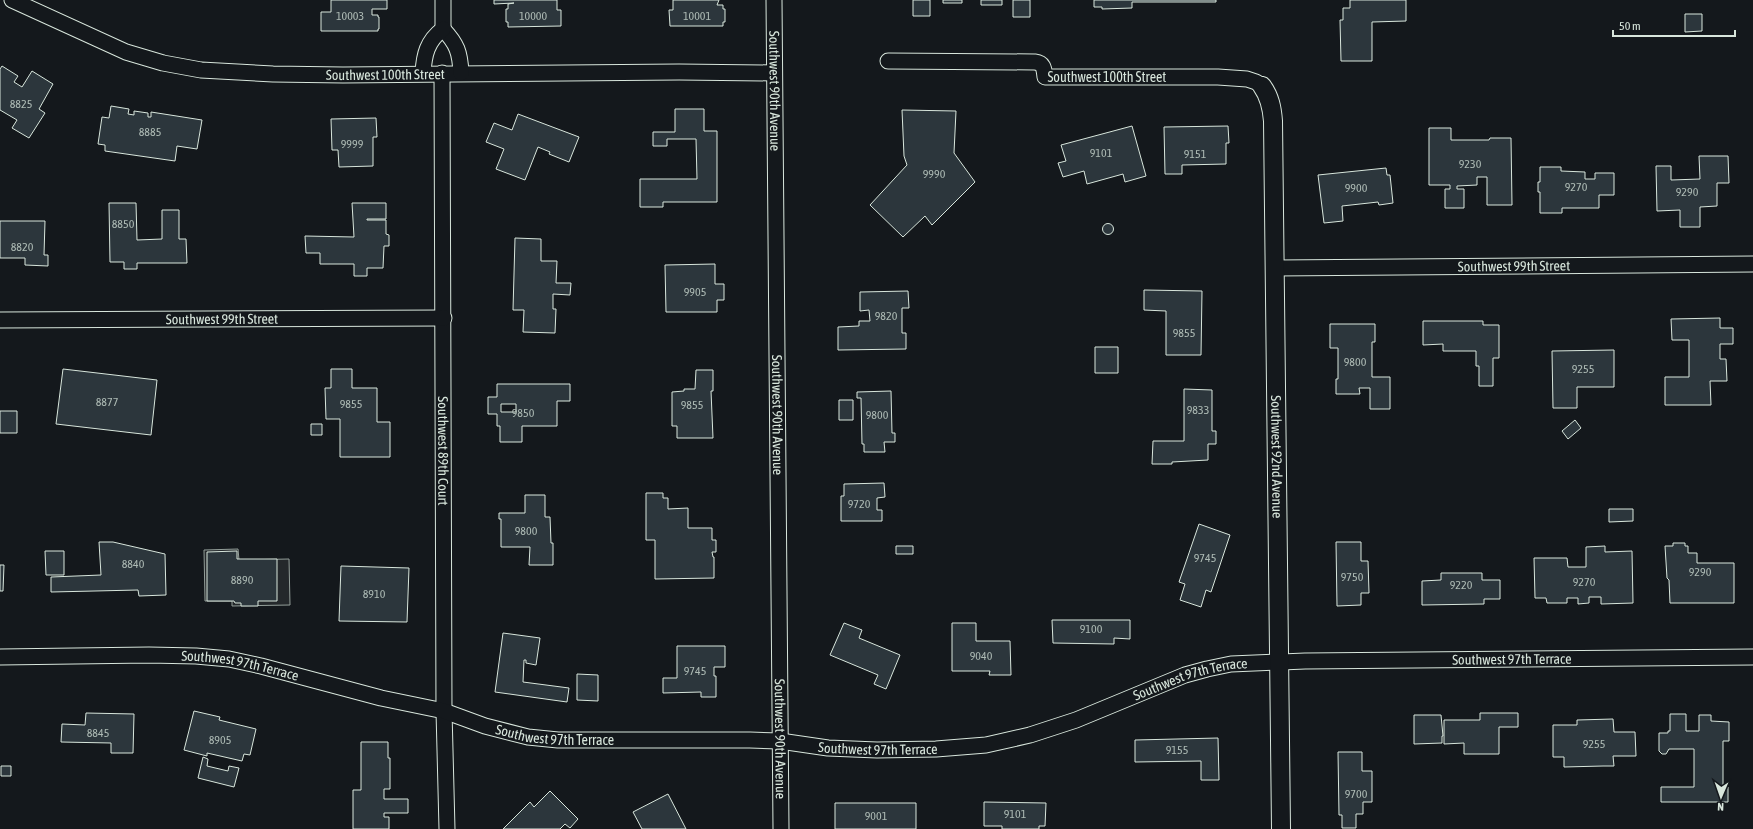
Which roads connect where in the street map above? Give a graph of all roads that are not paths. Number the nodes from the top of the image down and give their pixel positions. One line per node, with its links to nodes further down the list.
1 (12, 0): 6 (street, Southwest 100th Street)
2 (443, 0): 4 (street)
3 (774, 0): 9 (street, Southwest 90th Avenue)
4 (443, 29): 6 (street); 8 (street)
5 (888, 61): 10 (street, Southwest 100th Street)
6 (423, 73): 7 (street, Southwest 100th Street)
7 (442, 73): 8 (street, Southwest 100th Street); 13 (street, Southwest 89th Court)
8 (461, 73): 9 (street, Southwest 100th Street)
9 (774, 73): 19 (street, Southwest 90th Avenue)
10 (1262, 86): 12 (street, Southwest 92nd Avenue)
11 (1753, 264): 12 (street, Southwest 99th Street)
12 (1275, 268): 17 (street, Southwest 92nd Avenue)
13 (444, 318): 14 (street, Southwest 99th Street); 18 (street, Southwest 89th Court)
14 (0, 320)
15 (0, 657): 18 (street, Southwest 97th Terrace)
16 (1753, 657): 17 (street, Southwest 97th Terrace)
17 (1278, 662): 19 (street, Southwest 97th Terrace); 22 (street, Southwest 92nd Avenue)
18 (444, 711): 19 (street, Southwest 97th Terrace); 20 (street, Southwest 89th Court)
19 (780, 742): 21 (street, Southwest 90th Avenue)
20 (446, 829)
21 (780, 829)
22 (1281, 829)

